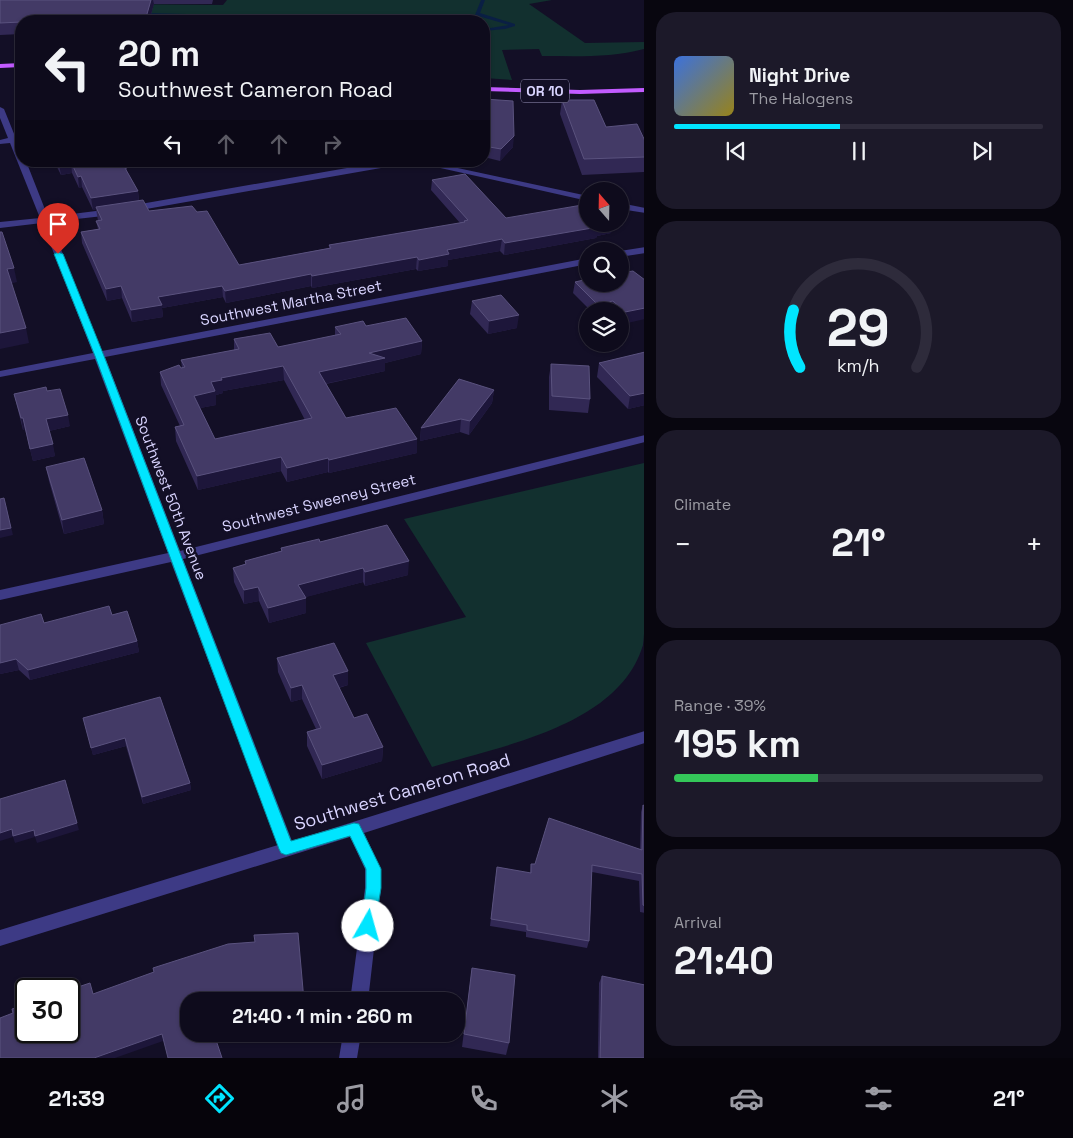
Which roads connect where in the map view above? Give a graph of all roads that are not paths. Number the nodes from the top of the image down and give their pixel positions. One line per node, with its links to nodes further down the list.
1 (15, 65): 2 (main road)
2 (0, 66)
3 (490, 89): 4 (main road, OR 10)
4 (644, 90)
5 (0, 109): 6 (street, Southwest 50th Avenue)
6 (13, 140): 7 (street); 8 (street, Southwest 50th Avenue)
7 (0, 142)
8 (15, 145)
9 (23, 167): 15 (street, Southwest 50th Avenue)
10 (375, 167): 15 (street)
11 (441, 167): 12 (street)
12 (579, 197)
13 (629, 208): 14 (street)
14 (644, 211)
15 (45, 221): 16 (street); 20 (street, Southwest 50th Avenue)
16 (0, 226)
17 (644, 250): 18 (street)
18 (629, 252)
19 (579, 263): 20 (street, Southwest Martha Street)
20 (99, 356): 21 (street, Southwest Martha Street); 23 (street, Southwest 50th Avenue)
21 (0, 374)
22 (644, 438): 23 (street, Southwest Sweeney Street)
23 (176, 556): 24 (street, Southwest Sweeney Street); 27 (street, Southwest 50th Avenue)
24 (0, 595)
25 (644, 737): 26 (street, Southwest Cameron Road)
26 (354, 829): 27 (street, Southwest Cameron Road); 29 (street)
27 (286, 849): 28 (street, Southwest Cameron Road)
28 (0, 938)
29 (360, 992)
30 (351, 1042): 31 (street)
31 (348, 1058)

